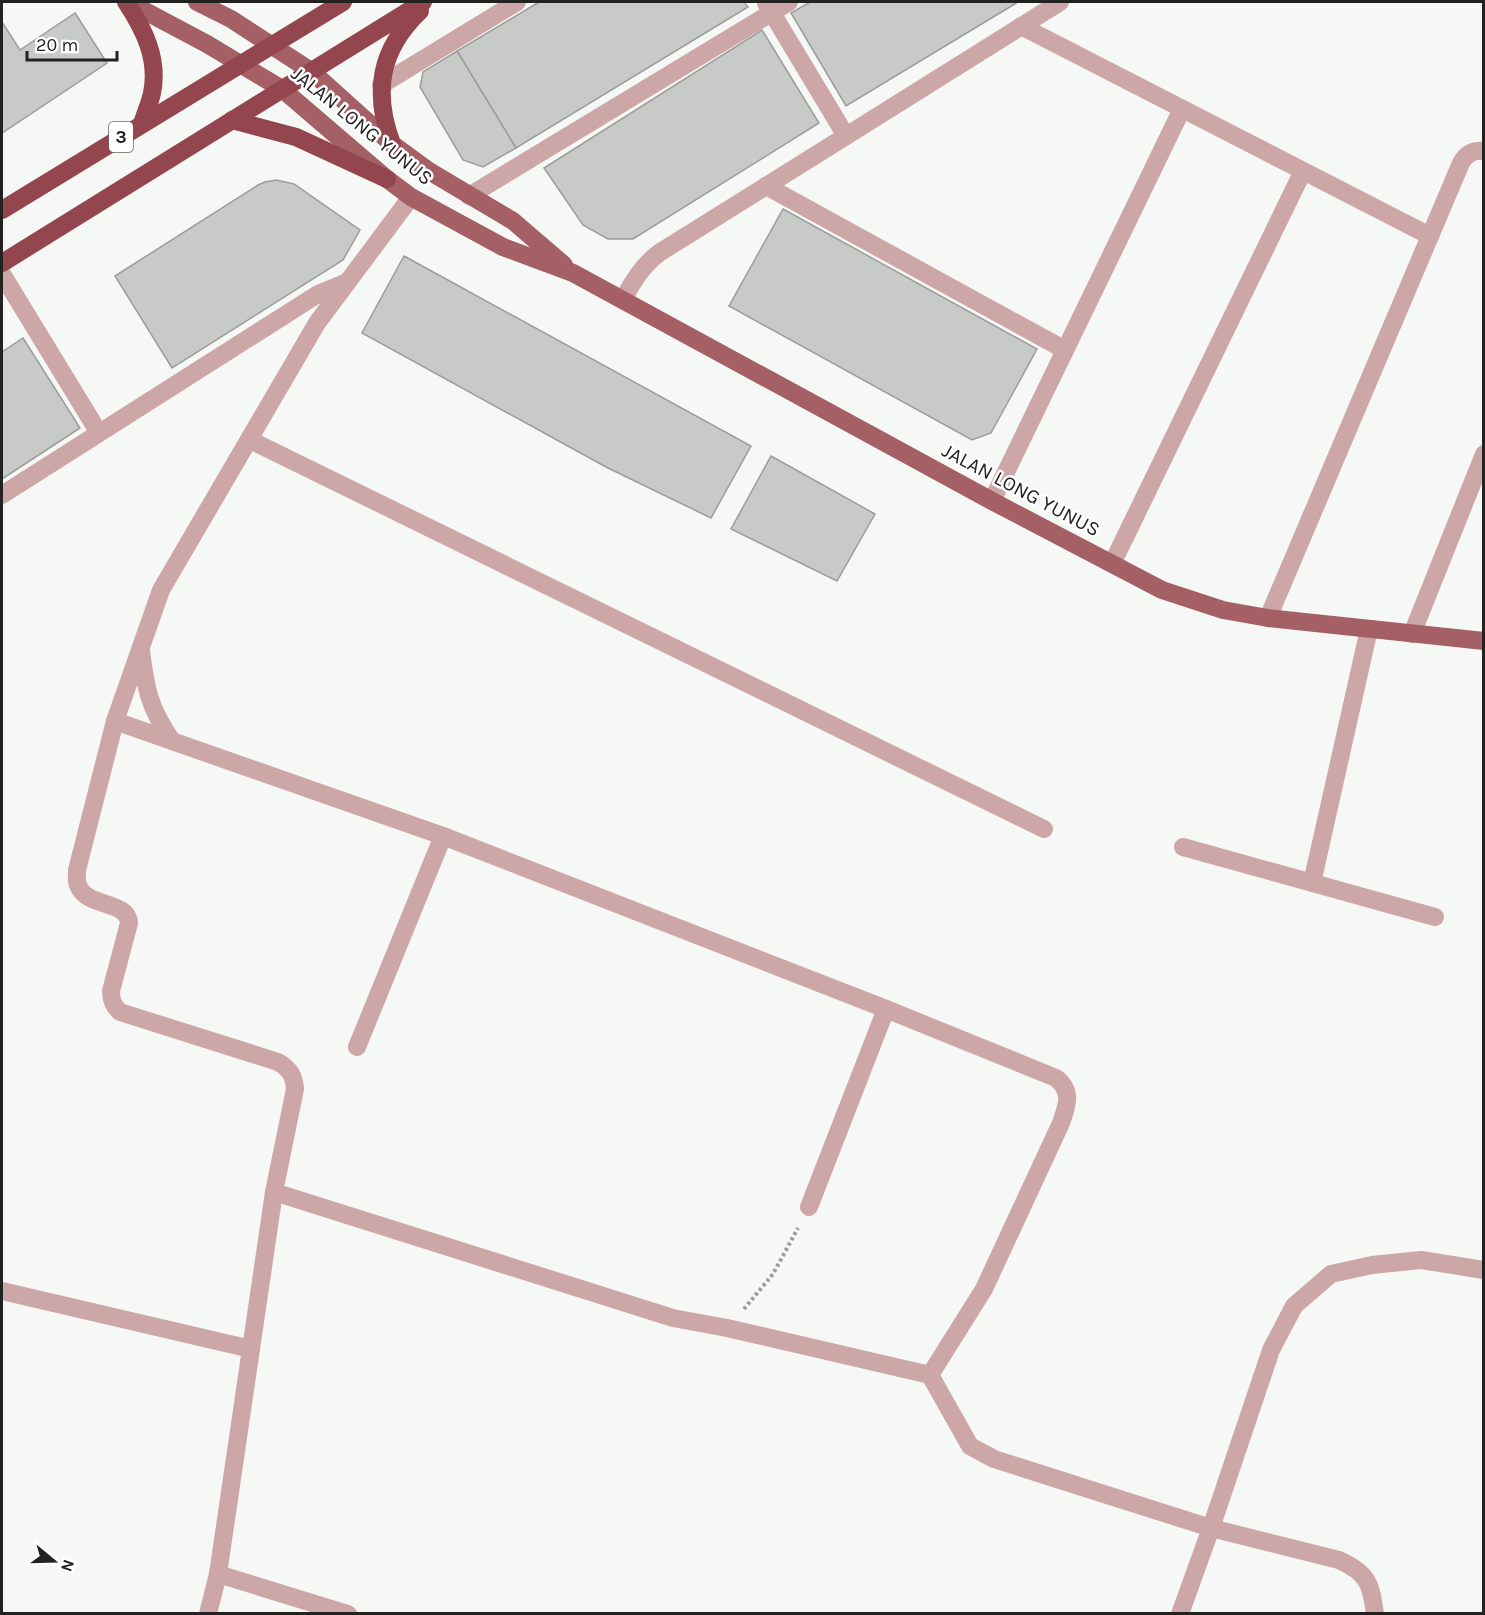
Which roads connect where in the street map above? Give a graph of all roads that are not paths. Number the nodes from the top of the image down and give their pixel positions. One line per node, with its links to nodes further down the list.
1 (127, 2): 12 (main road, JALAN LONG YUNUS); 18 (highway)
2 (197, 2): 11 (main road, JALAN LONG YUNUS)
3 (343, 2): 11 (highway, 3)
4 (423, 2): 13 (highway, 3)
5 (430, 2): 14 (highway)
6 (517, 2): 14 (street)
7 (789, 2): 9 (street)
8 (1060, 2): 10 (street)
9 (769, 7): 19 (street); 25 (street)
10 (1021, 26): 16 (street); 19 (street)
11 (271, 45): 12 (highway, 3); 13 (main road, JALAN LONG YUNUS)
12 (240, 64): 15 (main road, JALAN LONG YUNUS); 18 (highway, 3)
13 (311, 70): 15 (highway, 3); 20 (main road, JALAN LONG YUNUS)
14 (381, 85): 20 (highway)
15 (282, 89): 17 (highway, 3); 23 (main road, JALAN LONG YUNUS)
16 (1182, 109): 22 (street); 35 (street)
17 (232, 120): 23 (highway); 29 (highway, 3)
18 (142, 124): 27 (highway, 3)
19 (846, 136): 24 (street)
20 (392, 144): 25 (main road, JALAN LONG YUNUS)
21 (1484, 151): 28 (street)
22 (1303, 171): 28 (street); 41 (street)
23 (387, 179): 26 (main road, JALAN LONG YUNUS)
24 (766, 186): 33 (street); 35 (street)
25 (469, 196): 30 (main road, JALAN LONG YUNUS)
26 (411, 197): 30 (main road, JALAN LONG YUNUS); 32 (street)
27 (2, 210)
28 (1430, 236): 42 (street)
29 (2, 263)
30 (573, 273): 33 (main road, JALAN LONG YUNUS)
31 (2, 274): 34 (street)
32 (348, 281): 36 (street); 37 (street)
33 (623, 300): 40 (main road, JALAN LONG YUNUS)
34 (8, 302): 36 (street)
35 (1065, 350): 40 (street)
36 (99, 433): 39 (street)
37 (250, 440): 46 (street); 49 (street)
38 (1484, 454): 44 (street)
39 (2, 495)
40 (992, 501): 41 (main road, JALAN LONG YUNUS)
41 (1112, 564): 42 (main road, JALAN LONG YUNUS)
42 (1268, 618): 43 (main road, JALAN LONG YUNUS)
43 (1369, 629): 44 (main road, JALAN LONG YUNUS); 52 (street)
44 (1412, 634): 45 (main road, JALAN LONG YUNUS)
45 (1484, 641)
46 (141, 646): 47 (street); 48 (street)
47 (115, 721): 48 (street); 56 (street)
48 (172, 741): 50 (street)
49 (1044, 829)
50 (443, 836): 54 (street); 55 (street)
51 (1184, 847): 52 (street)
52 (1311, 883): 53 (street)
53 (1435, 917)
54 (886, 1009): 57 (street); 61 (street)
55 (357, 1047)
56 (274, 1192): 60 (street); 61 (street)
57 (809, 1207)
58 (1484, 1270): 62 (street)
59 (2, 1291): 60 (street)
60 (251, 1349): 63 (street)
61 (930, 1375): 62 (street)
62 (1212, 1528): 66 (street); 67 (street)
63 (218, 1574): 64 (street); 65 (street)
64 (208, 1614)
65 (348, 1614)
66 (1180, 1614)
67 (1375, 1614)

